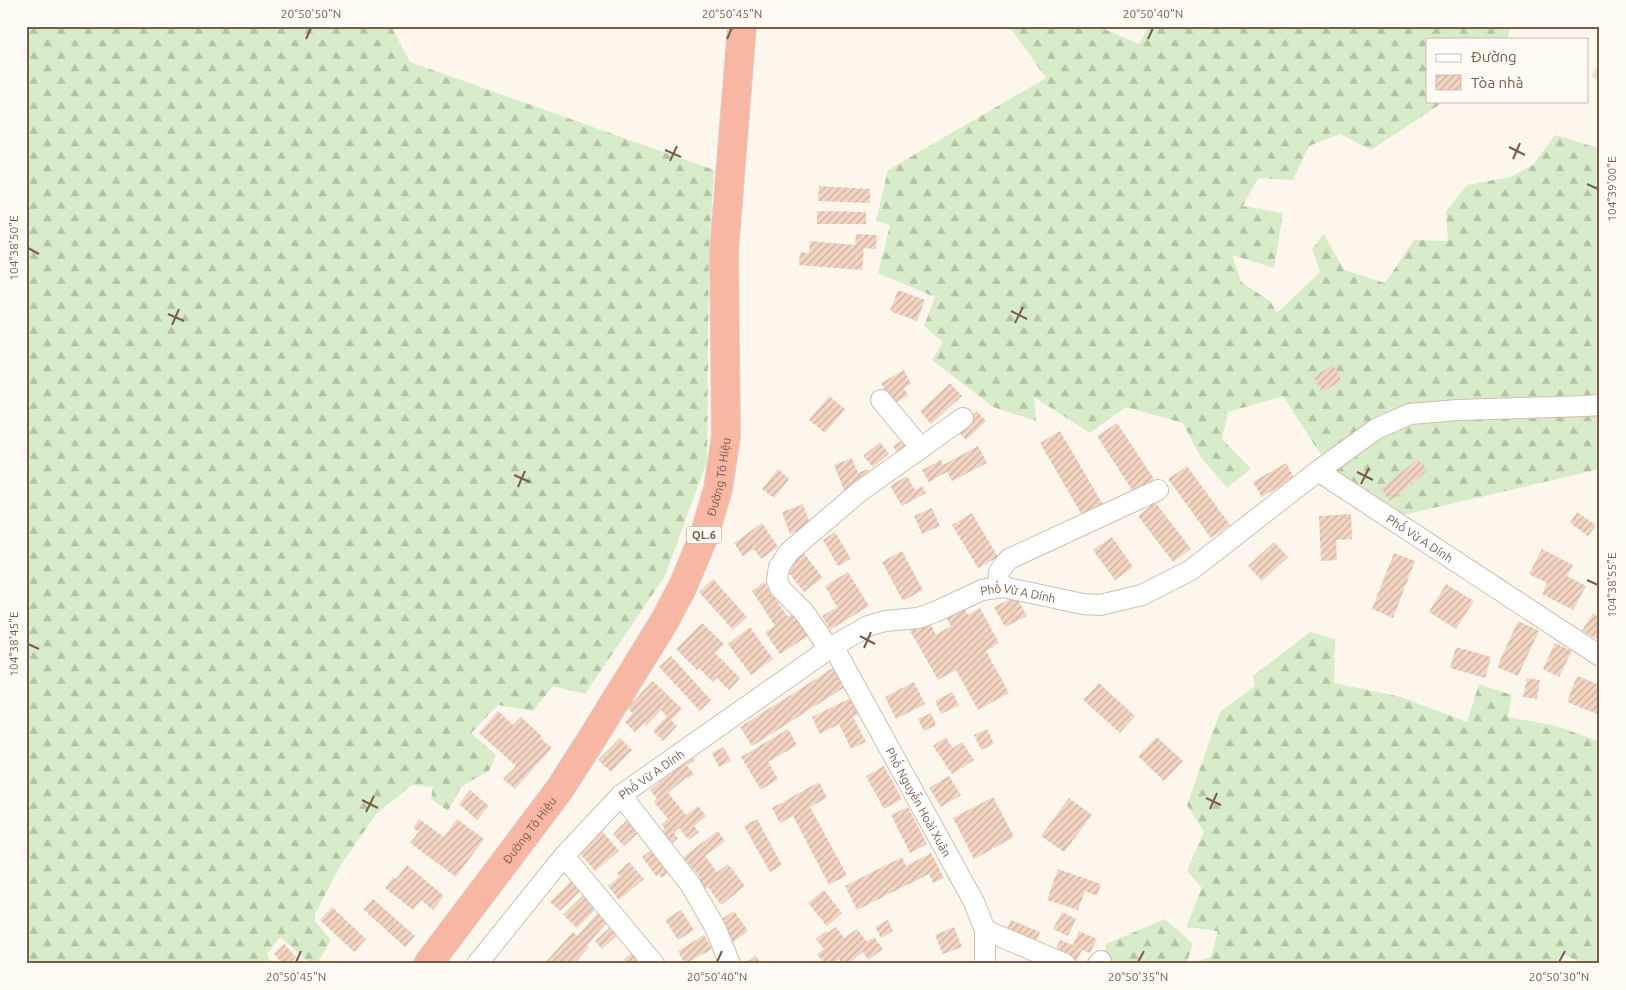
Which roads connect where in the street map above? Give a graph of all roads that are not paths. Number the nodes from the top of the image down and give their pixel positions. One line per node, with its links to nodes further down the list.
1 (742, 26): 14 (highway, Đường Tô Hiệu / QL.6)
2 (881, 400): 5 (street)
3 (1600, 405): 6 (street)
4 (963, 418): 5 (street, Phố Nguyễn Hoài Xuân)
5 (921, 448): 9 (street, Phố Nguyễn Hoài Xuân)
6 (1318, 472): 8 (street, Phố Vừ A Dính); 10 (street, Phố Vừ A Dính)
7 (1158, 490): 8 (street)
8 (1003, 587): 9 (street, Phố Vừ A Dính)
9 (831, 647): 11 (street, Phố Vừ A Dính); 13 (street, Phố Nguyễn Hoài Xuân)
10 (1600, 656)
11 (621, 795): 12 (street, Phố Vừ A Dính); 17 (street)
12 (564, 856): 15 (street, Phố Vừ A Dính); 16 (street)
13 (985, 930): 18 (street, Phố Nguyễn Hoài Xuân); 19 (street)
14 (428, 964)
15 (477, 964)
16 (654, 964)
17 (730, 964)
18 (985, 964)
19 (1065, 964)

